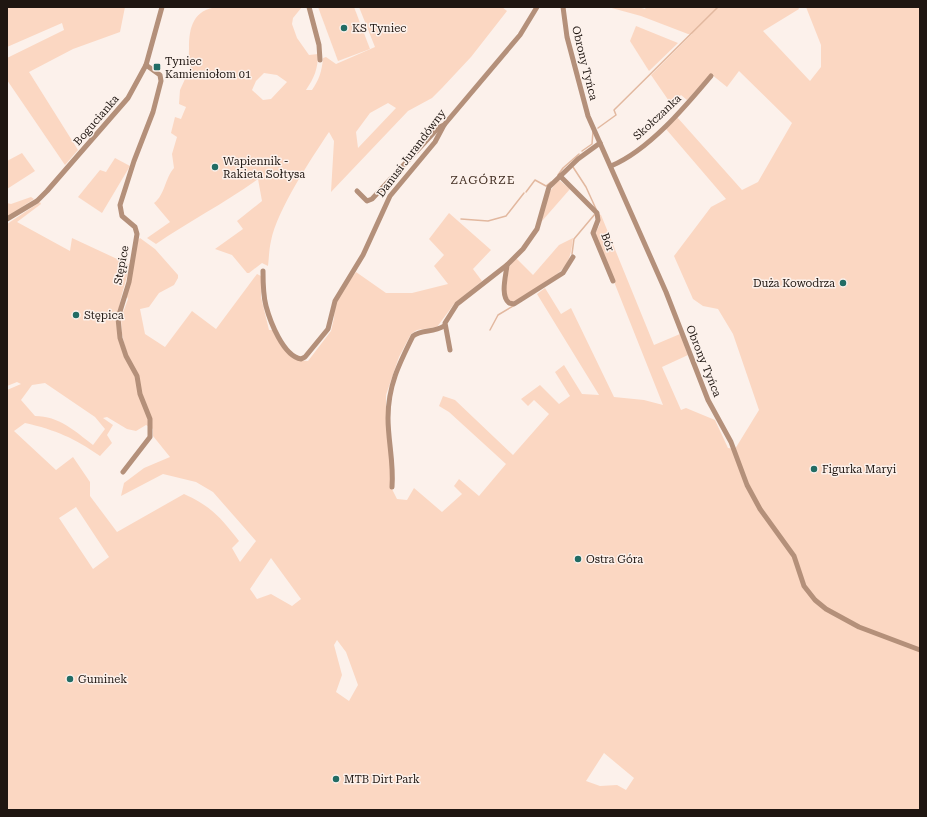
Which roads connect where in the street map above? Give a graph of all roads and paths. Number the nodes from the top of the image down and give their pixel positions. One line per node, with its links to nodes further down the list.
1 (162, 7): 6 (street, Bogucianka)
2 (309, 7): 5 (street)
3 (537, 7): 8 (street, Danusi Jurandówny)
4 (563, 7): 9 (street, Obrony Tyńca)
5 (320, 60)
6 (146, 65): 13 (street, Bogucianka); 20 (street, Stępice)
7 (711, 76): 10 (street, Skołczanka)
8 (444, 125): 12 (street); 16 (street, Danusi Jurandówny)
9 (600, 143): 10 (street, Obrony Tyńca); 11 (street)
10 (611, 166): 22 (street, Obrony Tyńca)
11 (560, 176): 15 (street); 17 (street, Bór)
12 (357, 191)
13 (7, 219)
14 (573, 257): 15 (street)
15 (507, 265): 18 (street)
16 (263, 271)
17 (612, 281)
18 (444, 326): 19 (street); 21 (street)
19 (450, 350)
20 (123, 472)
21 (392, 487)
22 (920, 650)

